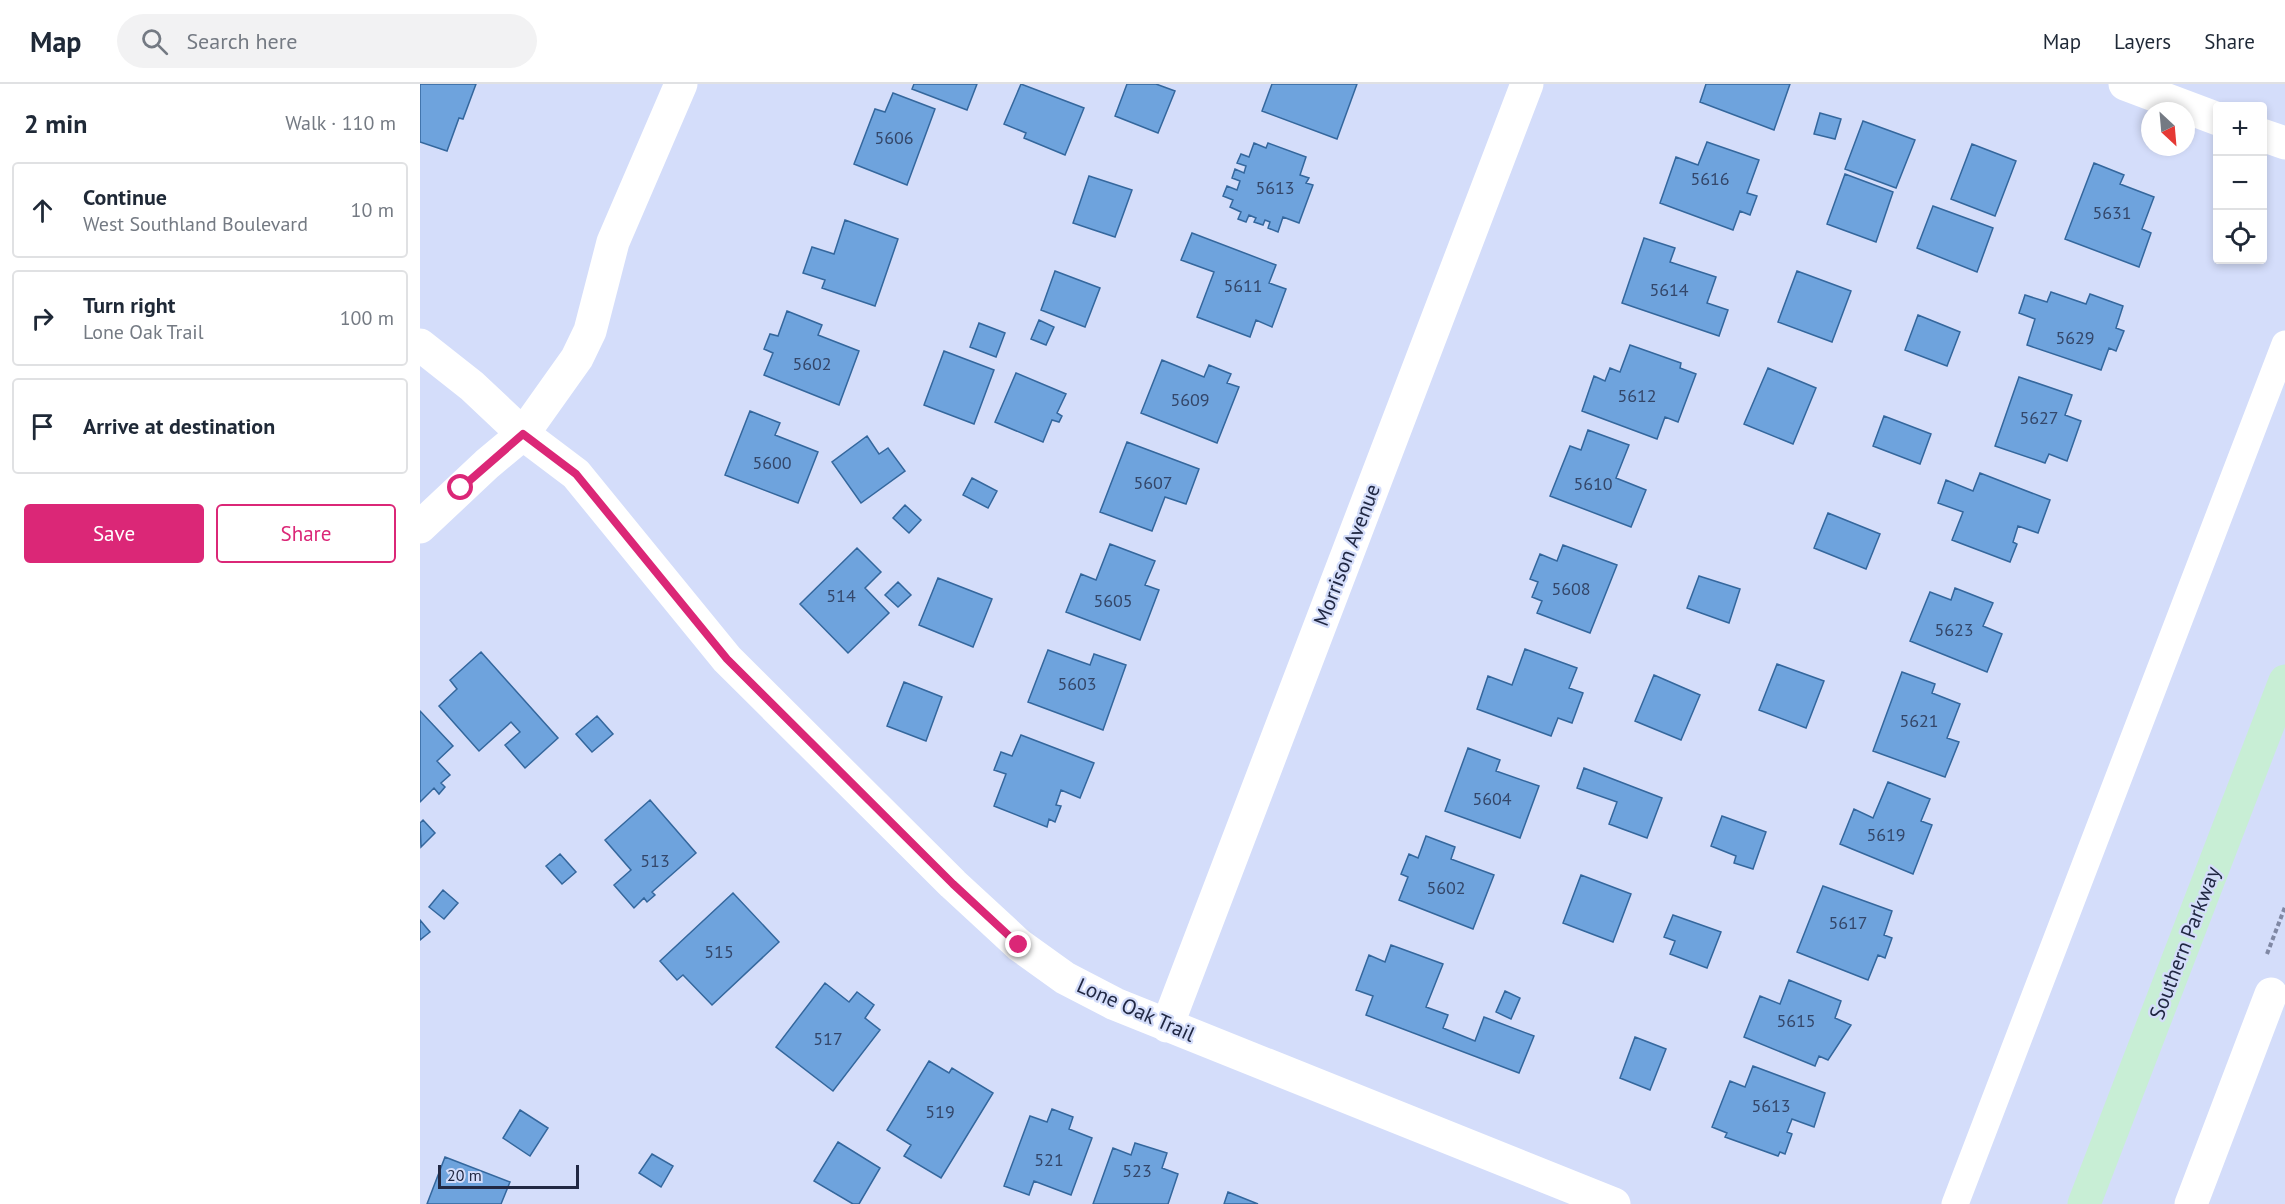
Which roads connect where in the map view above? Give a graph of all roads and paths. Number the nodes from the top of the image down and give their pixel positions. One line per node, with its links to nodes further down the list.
1 (681, 84): 9 (street)
2 (1527, 84): 13 (street, Morrison Avenue)
3 (2125, 84): 4 (street)
4 (2213, 117)
5 (2267, 137): 6 (street)
6 (2285, 143)
7 (2285, 344): 15 (lane)
8 (420, 345): 9 (street, Lone Oak Trail)
9 (523, 434): 10 (street); 13 (street, Lone Oak Trail)
10 (420, 527)
11 (2285, 681): 16 (main road, Southern Parkway)
12 (2271, 994): 17 (street)
13 (1167, 1026): 14 (street, Lone Oak Trail)
14 (1614, 1204)
15 (1955, 1204)
16 (2085, 1204)
17 (2191, 1204)

